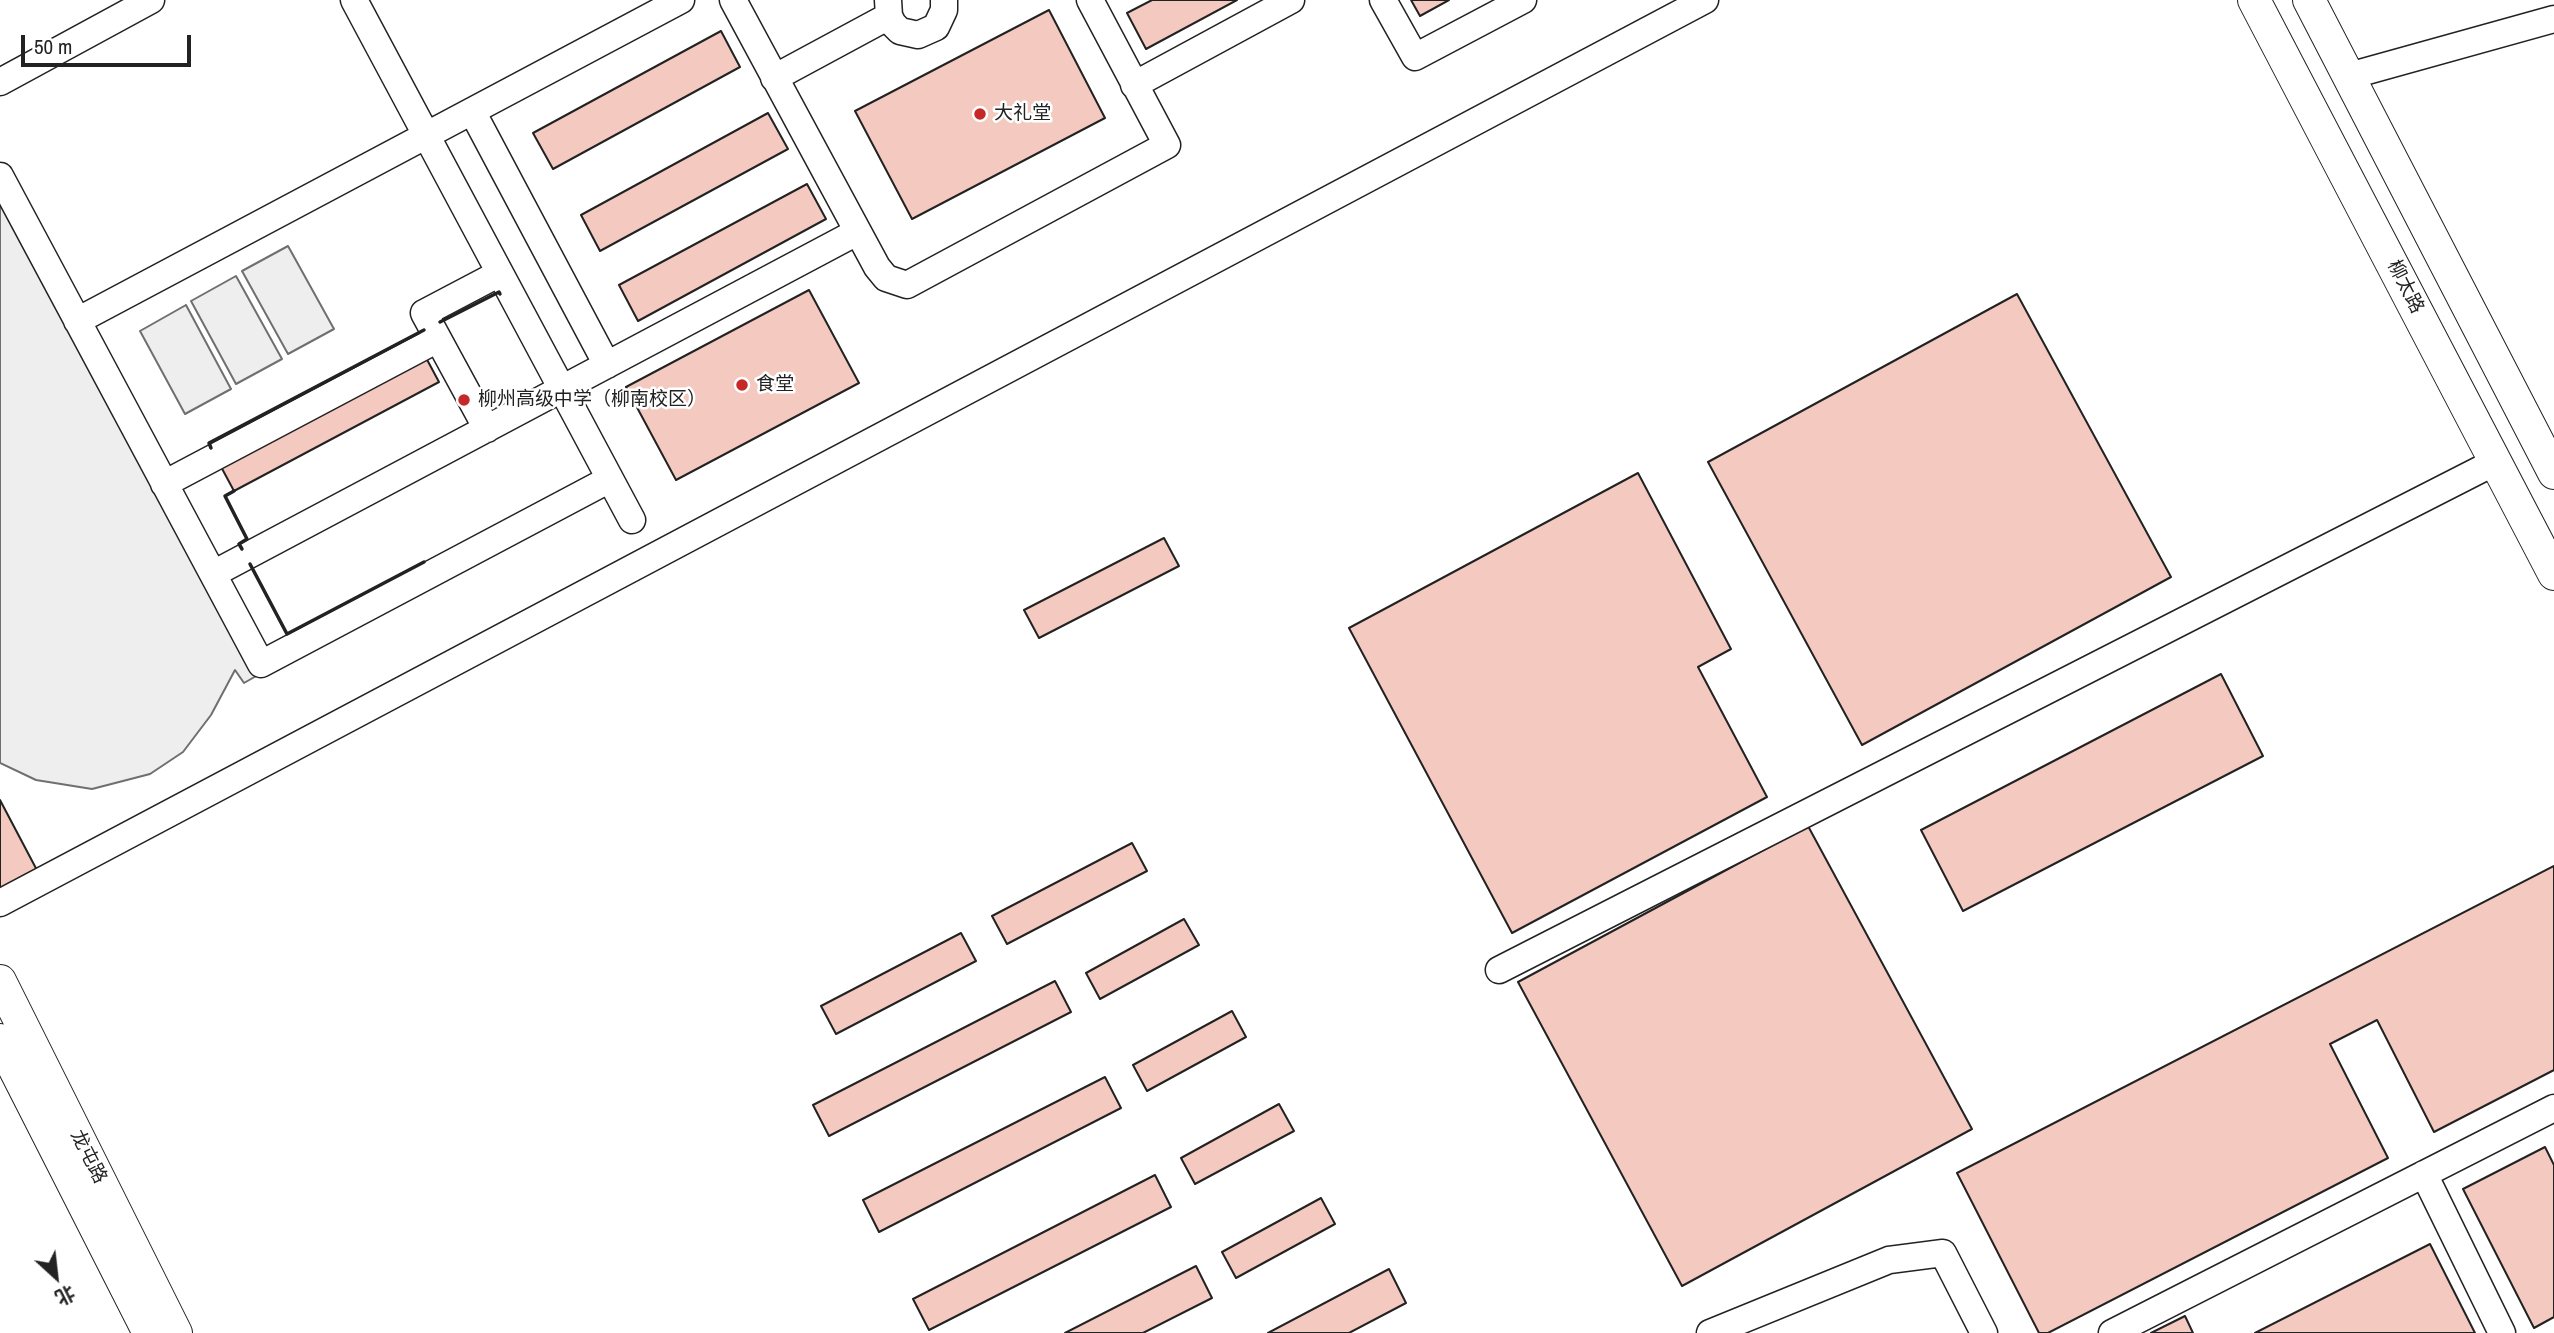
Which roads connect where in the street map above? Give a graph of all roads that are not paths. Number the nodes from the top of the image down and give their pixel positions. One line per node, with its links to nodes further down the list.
1 (151, 0): 17 (street)
2 (681, 0): 19 (street)
3 (733, 0): 16 (street)
4 (944, 0): 13 (street)
5 (1090, 0): 18 (street)
6 (1292, 0): 18 (street)
7 (1383, 0): 8 (street)
8 (1523, 0)
9 (1705, 0): 36 (street)
10 (2254, 0): 29 (main road, 柳太路)
11 (2309, 0): 15 (main road)
12 (365, 4): 20 (street)
13 (888, 8): 16 (street)
14 (2554, 19): 15 (street)
15 (2349, 76): 30 (main road)
16 (774, 78): 22 (street)
17 (0, 82)
18 (1134, 85): 22 (street)
19 (472, 111): 20 (street); 26 (street)
20 (426, 135): 23 (street); 24 (street)
21 (0, 176): 24 (street)
22 (857, 232): 26 (street)
23 (500, 273): 25 (street); 27 (street)
24 (77, 321): 32 (street)
25 (438, 339): 28 (street); 32 (street)
26 (607, 365): 27 (street)
27 (562, 389): 28 (street); 31 (street)
28 (487, 429): 34 (street)
29 (2496, 461): 35 (main road, 柳太路); 37 (street)
30 (2554, 473)
31 (610, 479): 33 (street); 34 (street)
32 (164, 484): 34 (street)
33 (632, 520)
34 (213, 574)
35 (2554, 574)
36 (0, 903)
37 (1499, 970)
38 (0, 981): 43 (main road, 龙屯路)
39 (0, 1040): 42 (main road, 龙屯路)
40 (2554, 1108): 41 (street)
41 (2424, 1174): 46 (street); 47 (street)
42 (149, 1333)
43 (176, 1333)
44 (1710, 1333): 45 (street)
45 (1984, 1333)
46 (2112, 1333)
47 (2502, 1333)

